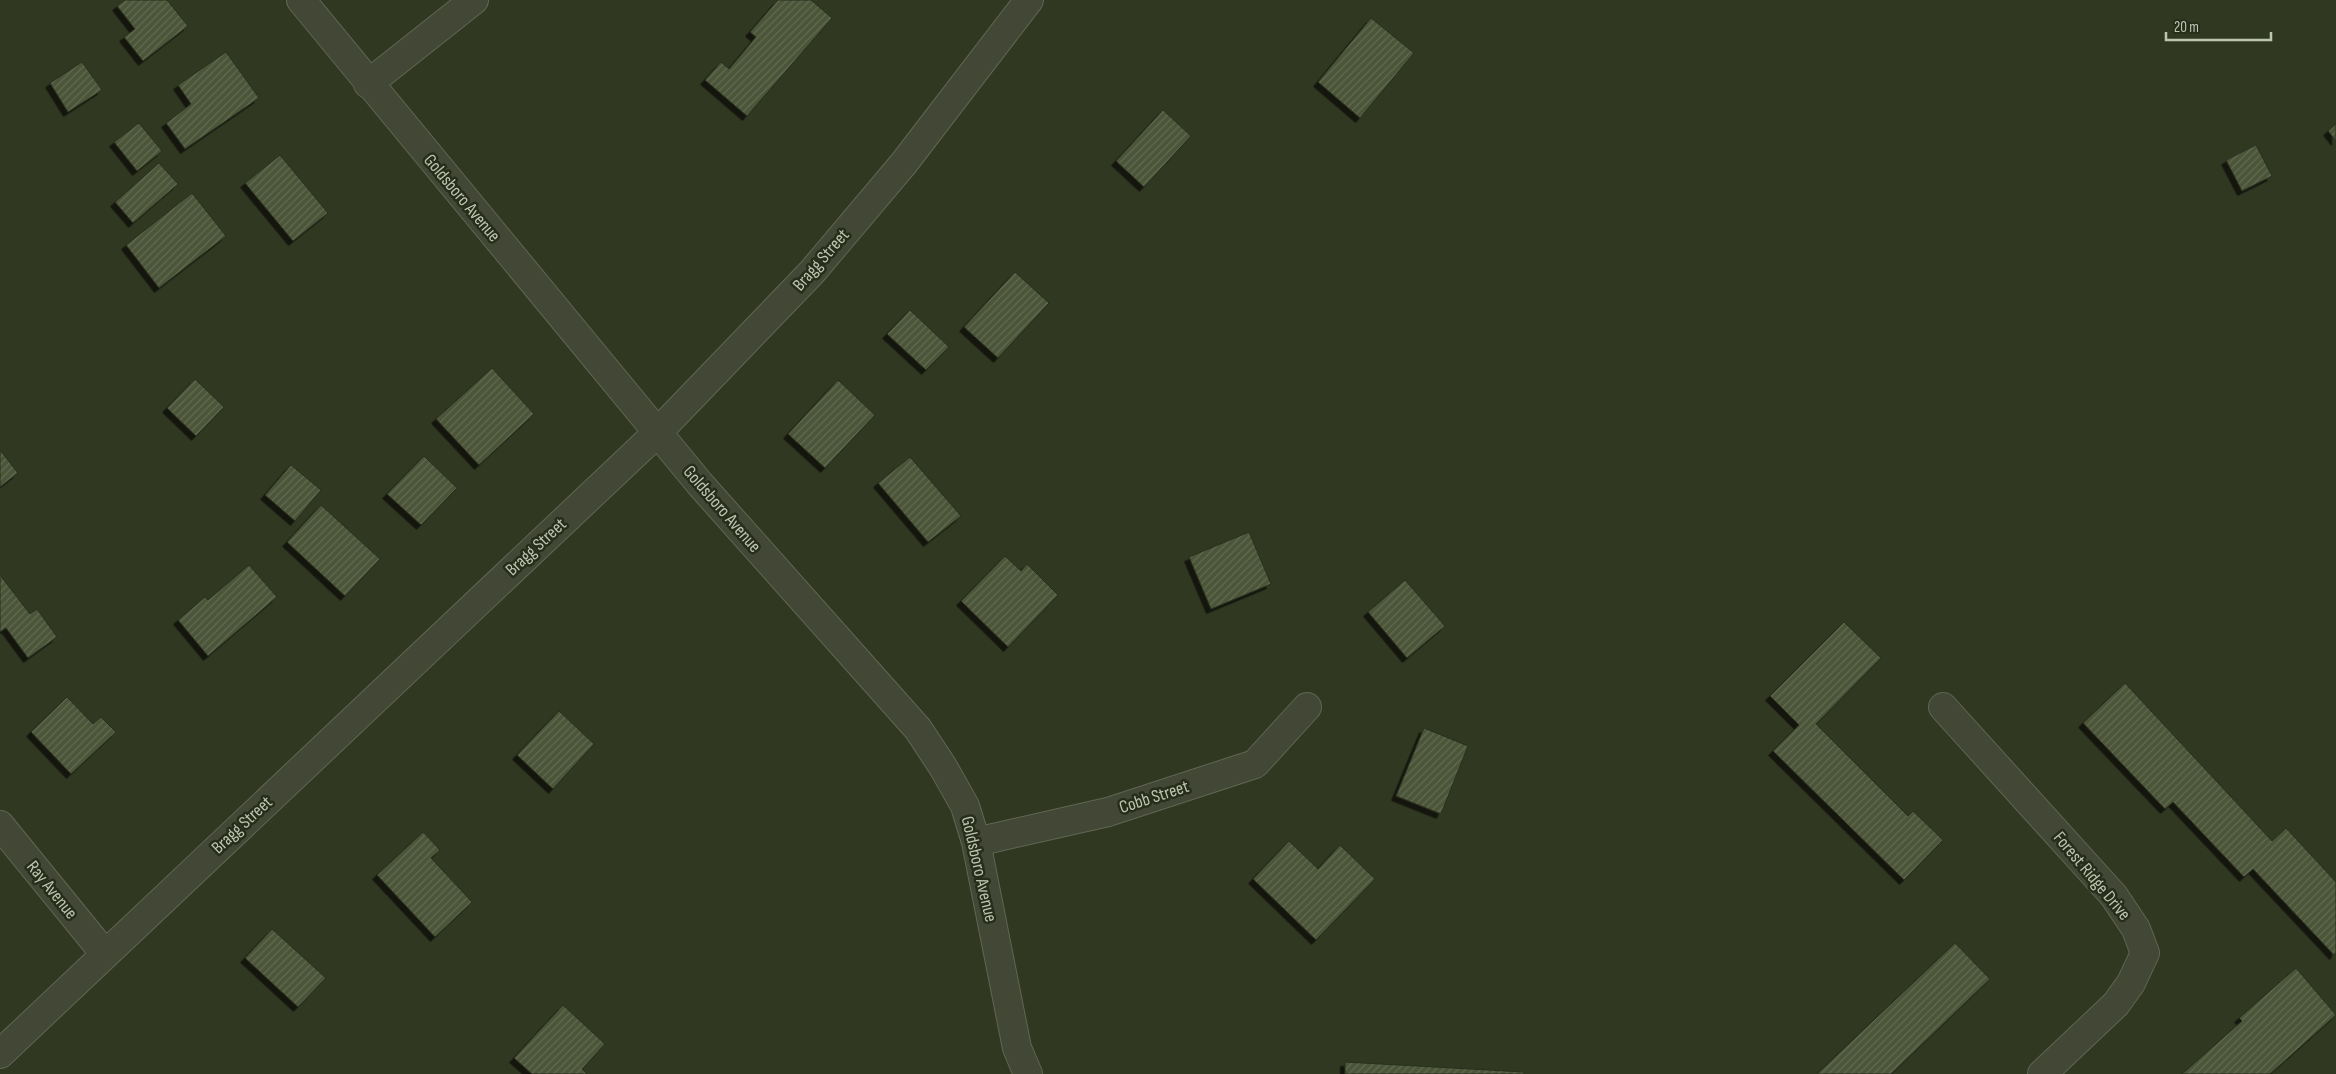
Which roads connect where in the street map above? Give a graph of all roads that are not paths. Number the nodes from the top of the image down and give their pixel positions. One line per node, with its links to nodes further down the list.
1 (301, 0): 4 (street, Goldsboro Avenue)
2 (474, 0): 4 (street)
3 (1028, 0): 5 (street, Bragg Street)
4 (368, 84): 5 (street, Goldsboro Avenue)
5 (657, 432): 9 (street, Goldsboro Avenue); 10 (street, Bragg Street)
6 (1307, 707): 9 (street, Cobb Street)
7 (1943, 707): 13 (street, Forest Ridge Drive)
8 (0, 825): 10 (street, Ray Avenue)
9 (976, 842): 12 (street, Goldsboro Avenue)
10 (105, 954): 11 (street, Bragg Street)
11 (0, 1054)
12 (1028, 1074)
13 (2042, 1074)

